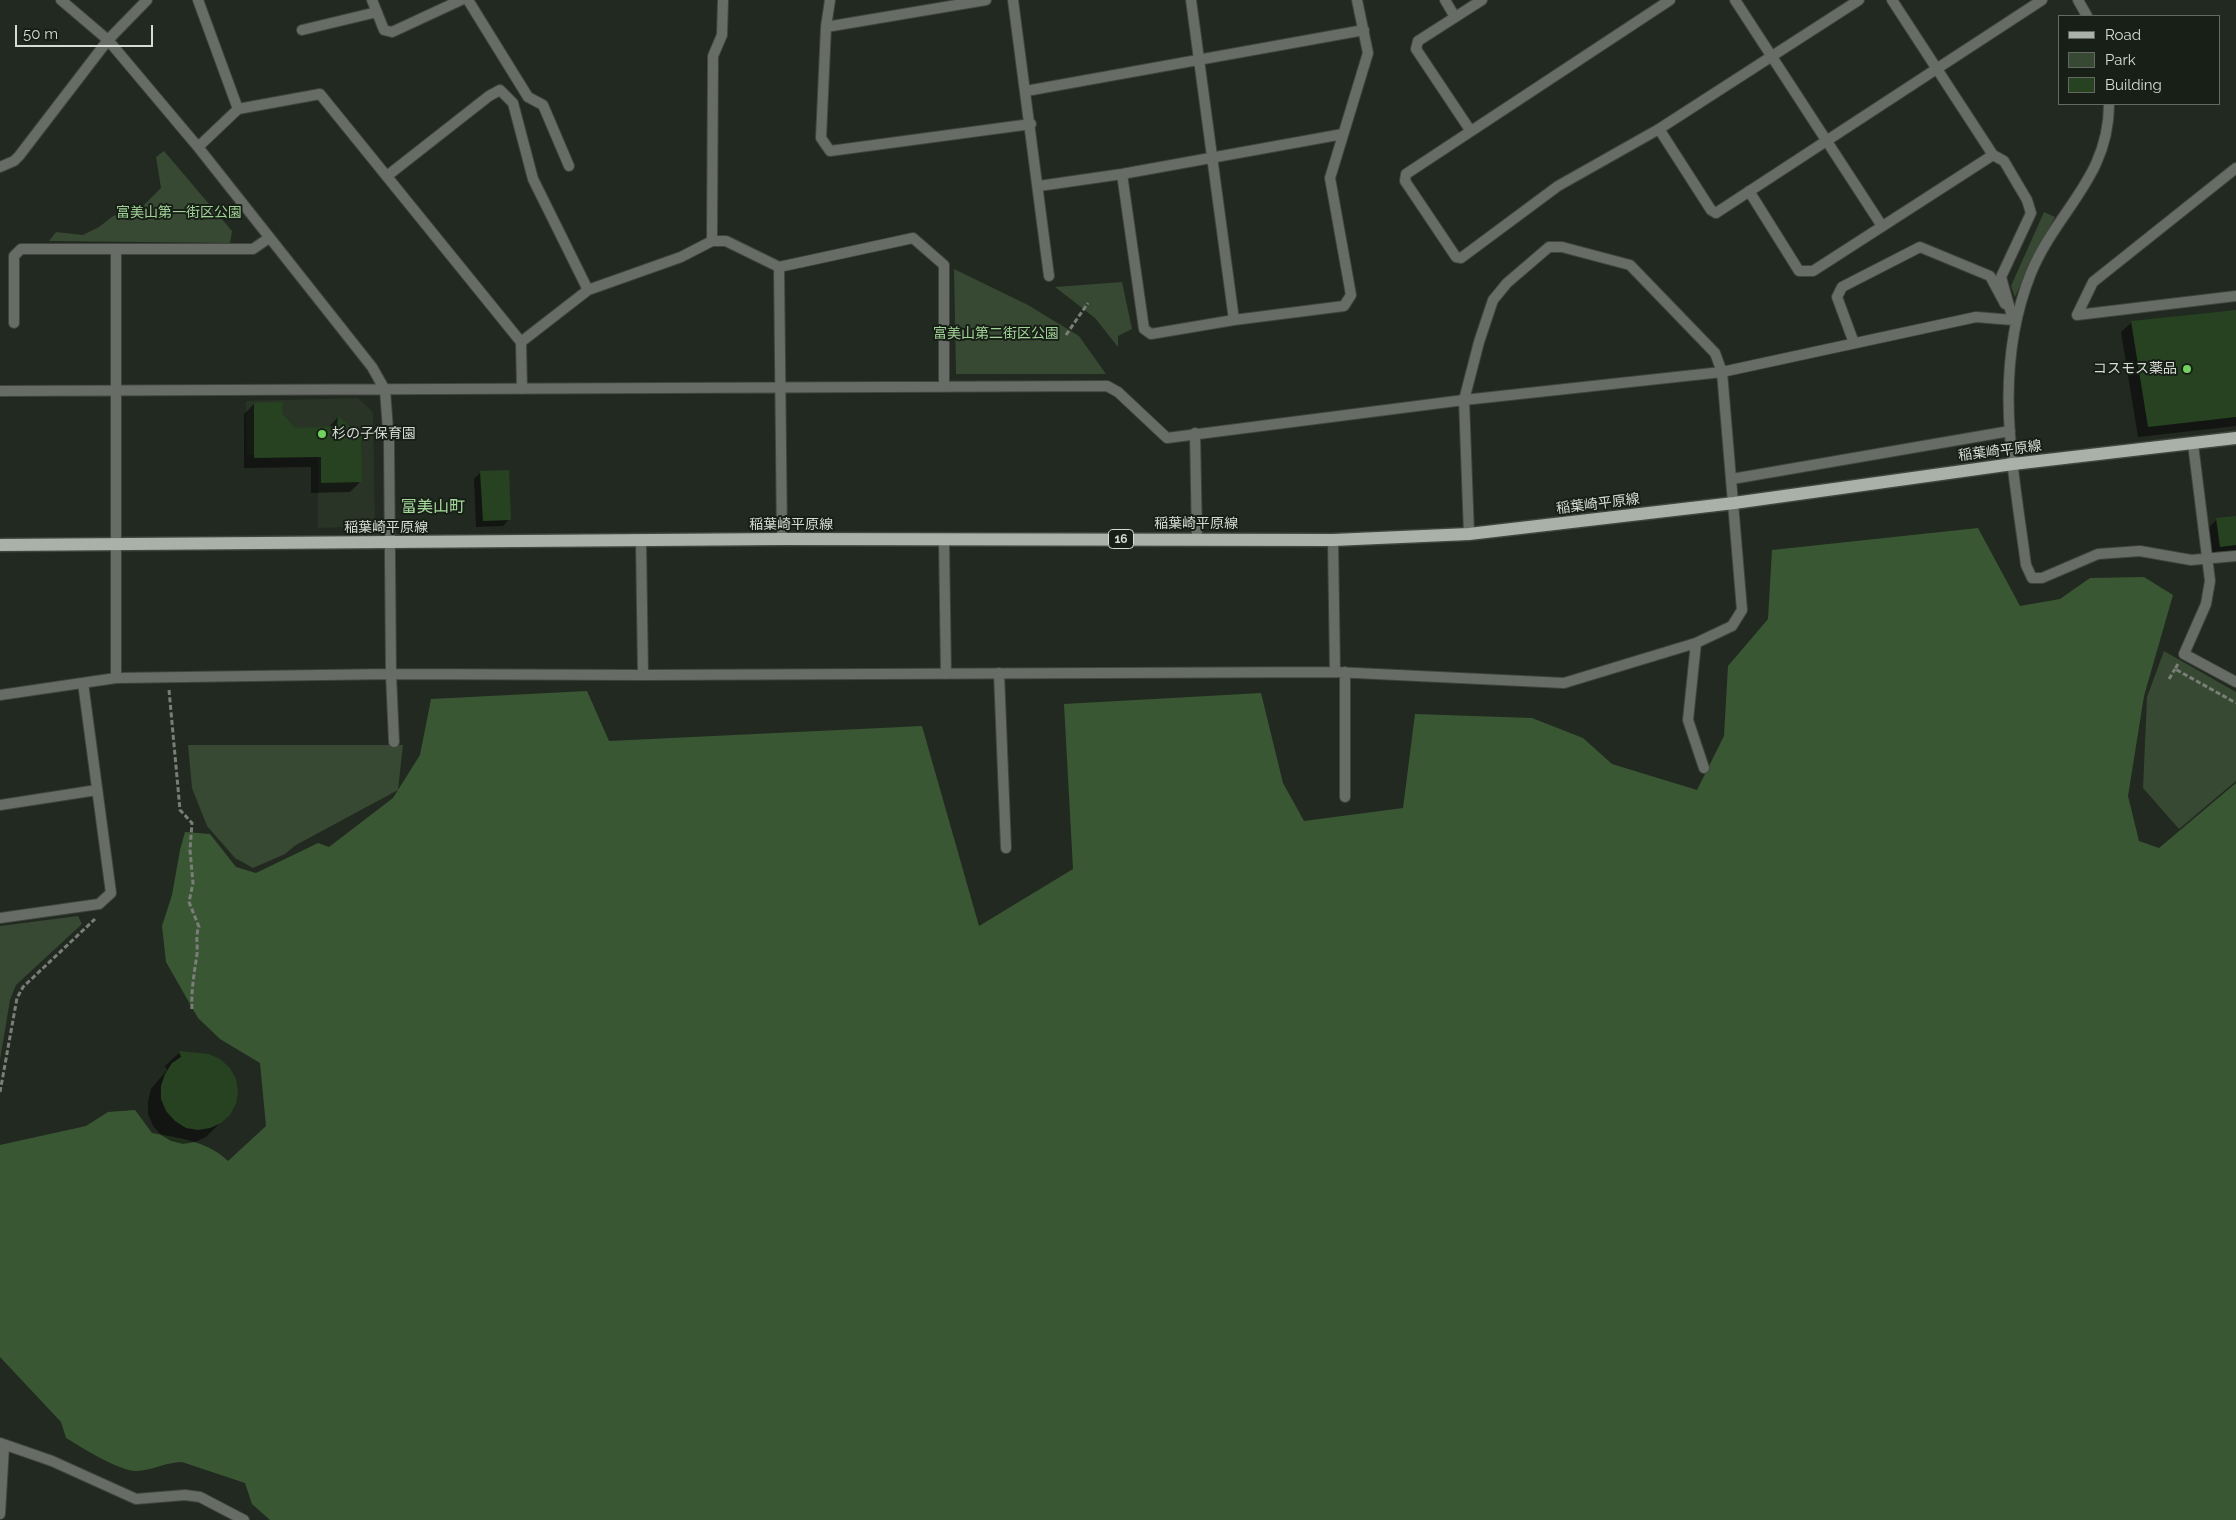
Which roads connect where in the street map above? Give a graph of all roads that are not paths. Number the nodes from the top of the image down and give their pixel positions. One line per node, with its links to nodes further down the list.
1 (61, 0): 27 (street)
2 (147, 0): 27 (street)
3 (198, 0): 33 (street)
4 (372, 0): 21 (street)
5 (460, 0): 21 (street)
6 (468, 0): 42 (street)
7 (723, 0): 51 (street)
8 (830, 0): 24 (street)
9 (986, 0): 24 (street)
10 (1013, 0): 31 (street)
11 (1190, 0): 29 (street)
12 (1357, 0): 26 (street)
13 (1445, 0): 23 (street)
14 (1482, 0): 23 (street)
15 (1670, 0): 36 (street)
16 (1734, 0): 28 (street)
17 (1859, 0): 28 (street)
18 (1892, 0): 30 (street)
19 (2042, 0): 30 (street)
20 (2078, 0): 22 (street)
21 (377, 12): 25 (street)
22 (2087, 15)
23 (1455, 17): 36 (street)
24 (826, 27): 34 (street)
25 (302, 30)
26 (1364, 30): 29 (street); 37 (street)
27 (108, 40): 39 (street); 43 (street)
28 (1772, 56): 35 (street); 38 (street)
29 (1198, 61): 31 (street); 41 (street)
30 (1936, 68): 38 (street); 40 (street)
31 (1026, 91): 34 (street)
32 (2109, 105): 70 (street)
33 (238, 109): 39 (street); 46 (street)
34 (1031, 124): 47 (street)
35 (1659, 129): 36 (street); 48 (street)
36 (1470, 130)
37 (1343, 134): 41 (street); 57 (street)
38 (1825, 140): 48 (street); 49 (street)
39 (198, 147): 50 (street)
40 (1993, 155): 49 (street); 58 (street)
41 (1213, 157): 45 (street); 57 (street)
42 (569, 166)
43 (0, 167)
44 (2236, 168): 56 (street)
45 (1122, 174): 47 (street); 57 (street)
46 (387, 176): 55 (street); 60 (street)
47 (1039, 186): 54 (street)
48 (1749, 191): 49 (street)
49 (1882, 226)
50 (269, 238): 52 (street); 67 (street)
51 (712, 241): 53 (street); 55 (street)
52 (116, 250): 59 (street); 66 (street)
53 (779, 267): 63 (street); 64 (street)
54 (1049, 276)
55 (588, 290): 60 (street)
56 (2236, 296)
57 (1234, 320)
58 (2013, 320): 61 (street); 61 (street)
59 (14, 323)
60 (521, 342): 65 (street)
61 (1854, 343): 62 (street)
62 (1722, 372): 69 (street); 69 (street); 75 (street)
63 (944, 387): 64 (street); 71 (street)
64 (781, 388): 65 (street); 79 (street)
65 (522, 389): 67 (street)
66 (117, 390): 67 (street); 68 (street); 84 (street)
67 (385, 390): 83 (street)
68 (0, 391)
69 (1464, 400): 71 (street); 77 (street)
70 (2010, 431): 74 (street); 75 (street)
71 (1195, 434): 78 (street)
72 (2236, 438): 73 (main road, 稲葉崎平原線 / 16)
73 (2193, 444): 74 (main road, 稲葉崎平原線 / 16); 87 (street)
74 (2013, 464): 76 (main road, 稲葉崎平原線 / 16); 87 (street)
75 (1732, 479): 76 (street)
76 (1734, 503): 77 (main road, 稲葉崎平原線 / 16); 88 (street)
77 (1469, 534): 81 (main road, 稲葉崎平原線 / 16)
78 (1197, 538): 80 (main road, 稲葉崎平原線 / 16); 81 (main road, 稲葉崎平原線 / 16)
79 (782, 539): 80 (main road, 稲葉崎平原線 / 16); 82 (main road, 稲葉崎平原線 / 16)
80 (944, 540): 91 (street)
81 (1333, 540): 89 (street)
82 (642, 541): 83 (main road, 稲葉崎平原線 / 16); 93 (street)
83 (391, 543): 84 (main road, 稲葉崎平原線 / 16); 90 (street)
84 (118, 544): 85 (main road, 稲葉崎平原線 / 16); 94 (street)
85 (0, 545)
86 (2236, 556): 87 (street)
87 (2208, 560): 95 (street)
88 (1696, 644): 89 (street); 99 (street)
89 (1340, 672): 92 (street); 101 (street)
90 (391, 674): 93 (street); 94 (street); 98 (street)
91 (946, 674): 92 (street); 93 (street)
92 (999, 674): 103 (street)
93 (643, 675)
94 (116, 678): 96 (street)
95 (2236, 682)
96 (83, 683): 97 (street); 100 (street)
97 (0, 695)
98 (394, 742)
99 (1704, 768)
100 (97, 790): 102 (street); 104 (street)
101 (1346, 797)
102 (0, 805)
103 (1006, 848)
104 (0, 918)
105 (2, 1444): 106 (street); 107 (street)
106 (0, 1514)
107 (244, 1520)

